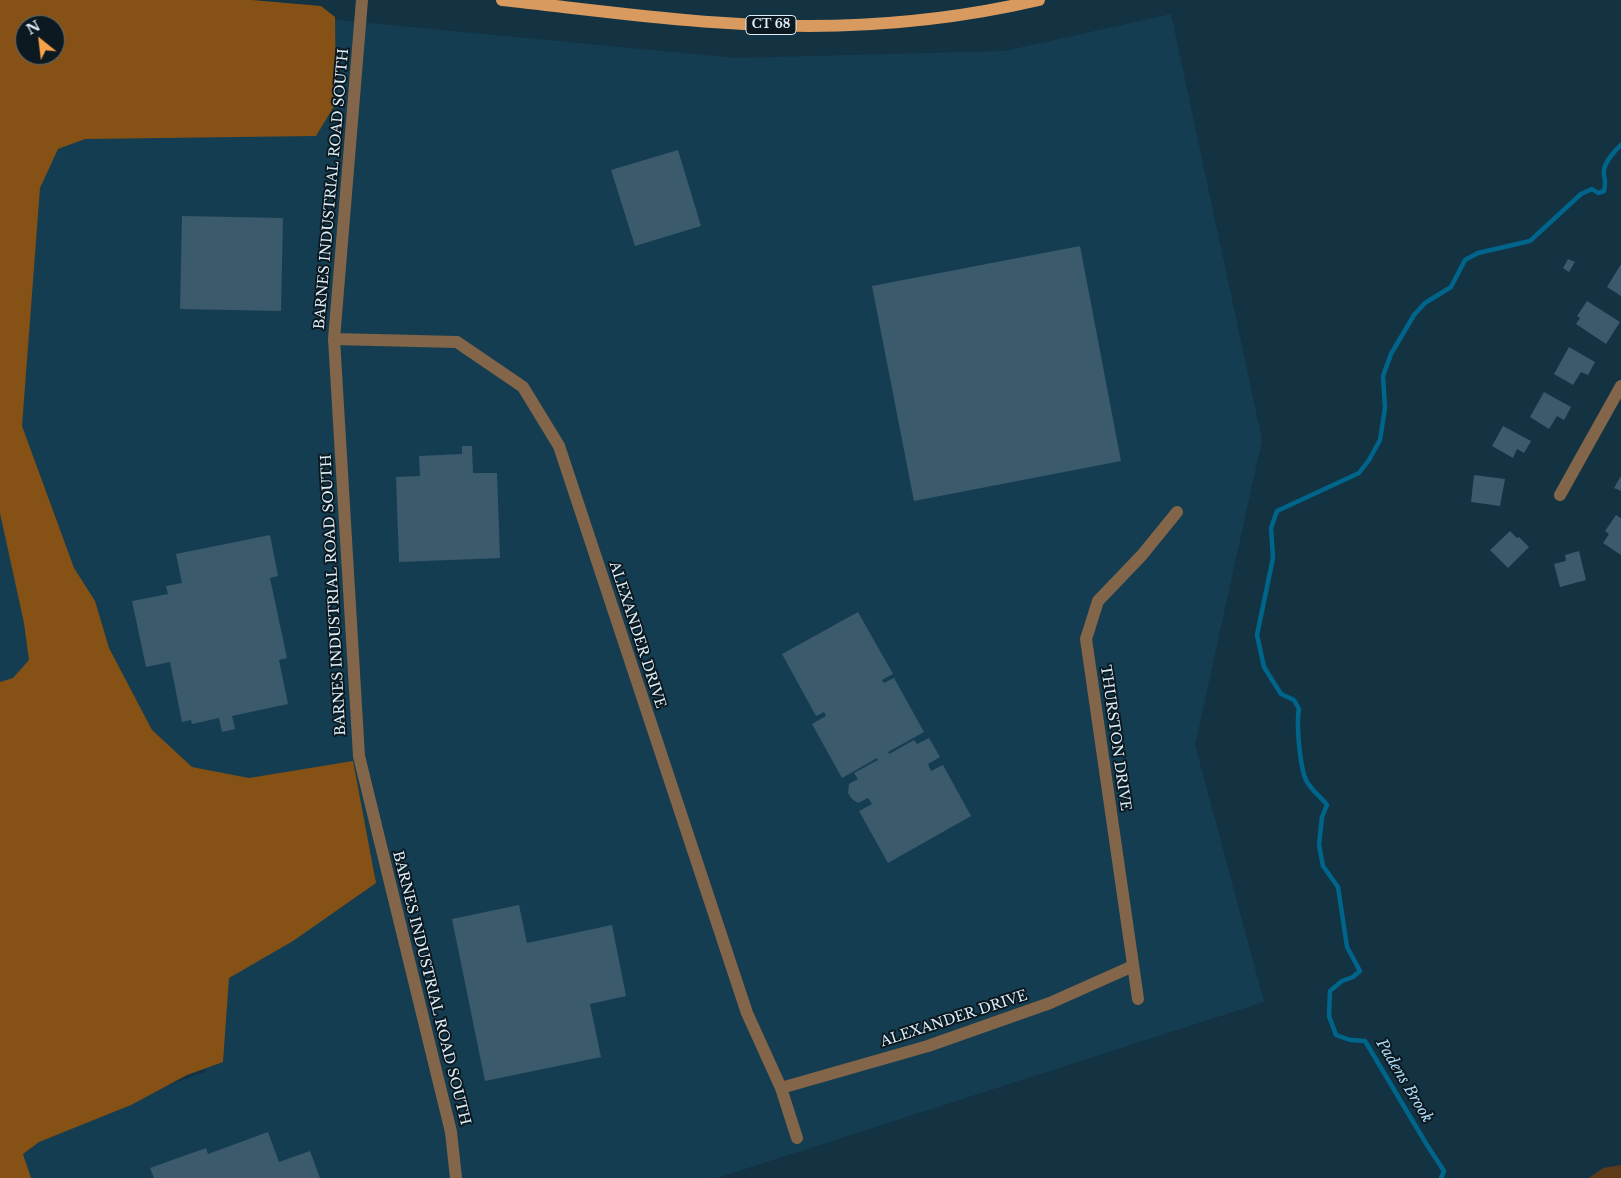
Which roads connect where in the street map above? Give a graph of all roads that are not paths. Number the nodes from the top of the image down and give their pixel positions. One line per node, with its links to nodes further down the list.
1 (362, 0): 4 (street, BARNES INDUSTRIAL ROAD SOUTH)
2 (502, 0): 3 (main road, CT 68)
3 (1039, 0)
4 (334, 339): 10 (street, ALEXANDER DRIVE); 12 (street, BARNES INDUSTRIAL ROAD SOUTH)
5 (1621, 386): 6 (street)
6 (1560, 495)
7 (1177, 512): 8 (street, THURSTON DRIVE)
8 (1133, 966): 9 (street, THURSTON DRIVE); 10 (street, ALEXANDER DRIVE)
9 (1138, 999)
10 (781, 1088): 11 (street, ALEXANDER DRIVE)
11 (797, 1138)
12 (456, 1178)

